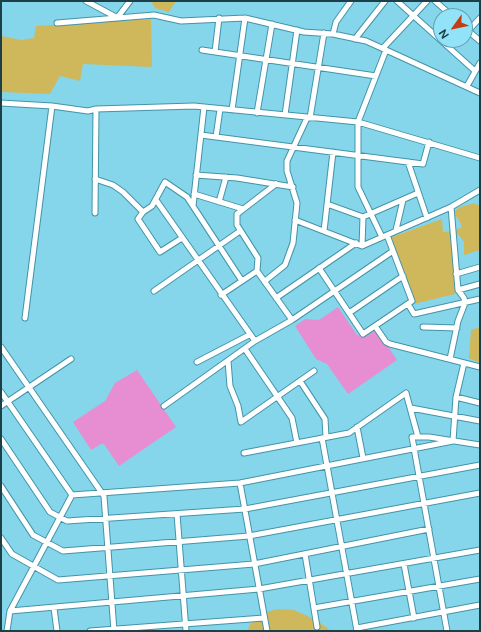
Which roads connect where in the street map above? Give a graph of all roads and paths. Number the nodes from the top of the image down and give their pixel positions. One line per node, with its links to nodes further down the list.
1 (86, 1): 10 (street)
2 (130, 1): 10 (street)
3 (351, 1): 17 (street)
4 (385, 1): 18 (street)
5 (397, 1): 9 (street)
6 (427, 1): 9 (street)
7 (435, 1): 8 (street)
8 (443, 8)
9 (413, 16): 19 (street); 27 (street)
10 (117, 18): 11 (street); 13 (street)
11 (219, 18): 12 (street); 21 (street)
12 (245, 18): 14 (street); 22 (street)
13 (57, 23)
14 (272, 24): 15 (street); 23 (street)
15 (297, 30): 16 (street); 25 (street)
16 (324, 32): 17 (street); 26 (street)
17 (333, 34): 18 (street)
18 (355, 38): 19 (street)
19 (385, 49): 28 (street); 29 (street)
20 (202, 50): 21 (street)
21 (215, 52): 22 (street)
22 (240, 56): 23 (street); 36 (street)
23 (266, 60): 25 (street); 37 (street)
24 (480, 63): 27 (street)
25 (292, 64): 26 (street); 38 (street)
26 (318, 68): 28 (street); 39 (street)
27 (475, 71): 29 (street)
28 (376, 76): 40 (street)
29 (467, 86): 30 (street)
30 (480, 93)
31 (1, 103): 32 (street)
32 (52, 106): 34 (street); 98 (street)
33 (204, 107): 34 (street); 35 (street); 41 (street)
34 (96, 109): 51 (street)
35 (220, 109): 36 (street); 42 (street)
36 (232, 110): 37 (street)
37 (256, 113): 38 (street)
38 (285, 115): 39 (street)
39 (309, 118): 40 (street); 44 (street)
40 (358, 122): 43 (street); 46 (street)
41 (201, 135): 42 (street); 49 (street)
42 (216, 137): 44 (street)
43 (429, 142): 47 (street); 48 (street)
44 (295, 147): 45 (street); 53 (street)
45 (333, 152): 46 (street); 60 (street)
46 (358, 156): 48 (street); 66 (street)
47 (480, 158)
48 (408, 162): 55 (street)
49 (196, 175): 50 (street); 56 (street)
50 (226, 177): 52 (street); 59 (street)
51 (95, 180): 64 (street); 65 (street)
52 (276, 184): 53 (street); 63 (street)
53 (293, 187): 69 (street)
54 (480, 190): 62 (street)
55 (418, 193): 58 (street); 68 (street)
56 (194, 194): 59 (street); 61 (street)
57 (156, 200): 61 (street); 64 (street); 75 (street)
58 (403, 200): 66 (street); 70 (street)
59 (219, 202): 63 (street)
60 (327, 204): 67 (street); 72 (street)
61 (193, 206): 77 (street)
62 (451, 207): 68 (street); 84 (street)
63 (243, 209): 71 (street)
64 (143, 212): 75 (street)
65 (95, 213)
66 (371, 214): 67 (street); 74 (street)
67 (363, 217): 78 (street)
68 (427, 218): 70 (street)
69 (295, 220): 72 (street); 87 (street)
70 (396, 230): 73 (street)
71 (240, 231): 77 (street); 83 (street)
72 (324, 231): 76 (street)
73 (387, 235): 74 (street); 79 (street)
74 (382, 237): 78 (street)
75 (182, 238): 80 (street)
76 (356, 243): 78 (street); 82 (street)
77 (219, 246): 80 (street); 86 (street)
78 (362, 246)
79 (393, 251): 85 (street); 91 (street)
80 (198, 260): 90 (street); 92 (street)
81 (480, 267): 84 (street)
82 (319, 268): 91 (street); 93 (street)
83 (257, 271): 86 (street); 87 (street)
84 (456, 274): 89 (street)
85 (403, 276): 96 (street); 97 (street)
86 (242, 281): 92 (street)
87 (265, 281): 93 (street)
88 (480, 284): 89 (street)
89 (458, 290): 95 (street)
90 (154, 291)
91 (334, 291): 97 (street); 99 (street)
92 (221, 295): 103 (street)
93 (276, 298): 99 (street)
94 (480, 299): 95 (street)
95 (465, 303): 96 (street); 102 (street)
96 (408, 304): 100 (street)
97 (348, 313): 100 (street)
98 (25, 318)
99 (292, 320): 104 (street)
100 (375, 326): 108 (street)
101 (422, 327): 102 (street)
102 (457, 328): 108 (street)
103 (249, 335): 104 (street); 110 (street)
104 (255, 341): 106 (street)
105 (1, 347): 115 (street)
106 (246, 348): 109 (street); 117 (street)
107 (71, 359): 115 (street)
108 (450, 359): 111 (street)
109 (228, 361): 117 (street); 122 (street)
110 (197, 362)
111 (464, 363): 112 (street); 118 (street)
112 (480, 367)
113 (314, 371): 114 (street)
114 (300, 381): 117 (street); 128 (street)
115 (29, 387): 119 (street); 141 (street)
116 (1, 392): 119 (street)
117 (278, 396): 131 (street)
118 (456, 397): 120 (street); 124 (street)
119 (8, 402): 121 (street); 144 (street)
120 (480, 403)
121 (1, 406)
122 (164, 406)
123 (411, 408): 124 (street); 126 (street); 127 (street)
124 (456, 416): 125 (street); 130 (street)
125 (480, 421)
126 (357, 427): 128 (street); 135 (street)
127 (418, 437): 130 (street); 133 (street)
128 (324, 438): 131 (street); 137 (street)
129 (1, 439): 148 (street)
130 (454, 441): 132 (street); 133 (street)
131 (296, 443): 134 (street)
132 (480, 445)
133 (414, 448): 135 (street); 138 (street)
134 (244, 453)
135 (363, 458): 137 (street)
136 (480, 465): 138 (street)
137 (326, 466): 139 (street); 142 (street)
138 (419, 476): 142 (street); 145 (street)
139 (240, 483): 141 (street); 146 (street)
140 (1, 486): 154 (street)
141 (101, 492): 144 (street); 149 (street)
142 (332, 493): 146 (street); 150 (street)
143 (480, 493): 145 (street)
144 (72, 495): 148 (street)
145 (424, 503): 150 (street); 151 (street)
146 (245, 509): 147 (street); 152 (street)
147 (177, 514): 149 (street); 155 (street)
148 (60, 517): 149 (street); 154 (street)
149 (105, 518): 157 (street)
150 (337, 520): 152 (street); 156 (street)
151 (429, 529): 156 (street); 160 (street)
152 (249, 536): 155 (street); 161 (street)
153 (1, 538): 163 (street)
154 (47, 542): 157 (street); 163 (street)
155 (179, 542): 157 (street); 164 (street)
156 (342, 546): 159 (street); 165 (street)
157 (108, 547): 166 (street)
158 (480, 550): 160 (street)
159 (305, 554): 161 (street); 168 (street)
160 (434, 558): 162 (street); 169 (street)
161 (254, 564): 164 (street); 170 (street)
162 (404, 564): 165 (street); 171 (street)
163 (34, 566): 166 (street); 178 (street)
164 (181, 570): 166 (street); 172 (street)
165 (347, 574): 168 (street); 173 (street)
166 (110, 576): 174 (street)
167 (480, 578): 169 (street)
168 (310, 580): 170 (street); 177 (street)
169 (439, 586): 171 (street); 179 (street)
170 (259, 588): 172 (street); 180 (street)
171 (409, 591): 173 (street); 181 (street)
172 (183, 596): 174 (street); 182 (street)
173 (352, 601): 177 (street); 185 (street)
174 (112, 602): 176 (street); 184 (street)
175 (480, 605): 179 (street)
176 (54, 608): 178 (street); 187 (street)
177 (314, 608): 183 (street)
178 (10, 611): 186 (street)
179 (444, 612): 181 (street); 191 (street)
180 (264, 618): 182 (street); 190 (street)
181 (414, 618): 185 (street)
182 (185, 624): 184 (street); 189 (street)
183 (317, 628)
184 (114, 630): 188 (street)
185 (357, 630)
186 (7, 631)
187 (57, 631)
188 (90, 631)
189 (186, 631)
190 (267, 631)
191 (448, 631)

